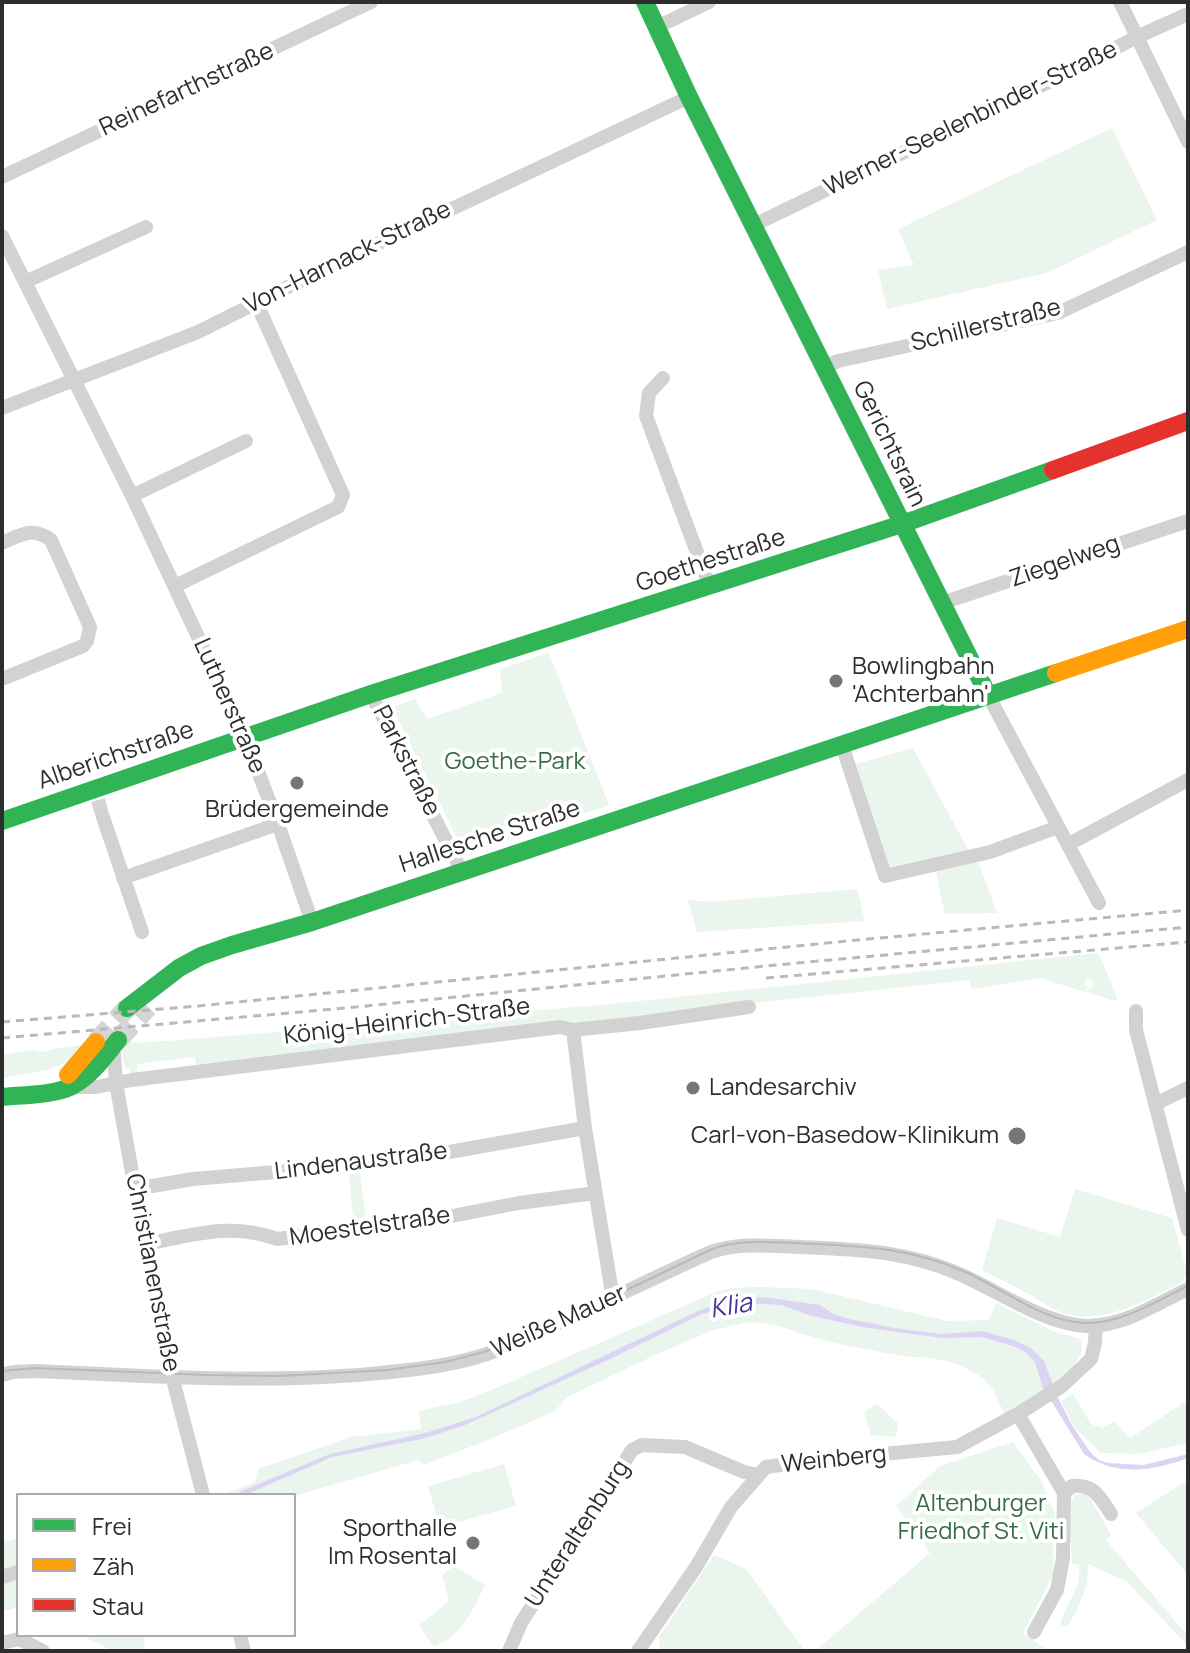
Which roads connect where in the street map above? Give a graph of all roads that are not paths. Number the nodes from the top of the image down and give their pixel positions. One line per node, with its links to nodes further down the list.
1 (371, 2): 10 (street, Reinefarthstraße)
2 (645, 2): 6 (street, Gerichtsrain)
3 (709, 2): 6 (street)
4 (1120, 2): 7 (street)
5 (1188, 14): 7 (street, Werner-Seelenbinder-Straße)
6 (657, 27): 8 (street, Gerichtsrain)
7 (1137, 37): 9 (street); 11 (street, Werner-Seelenbinder-Straße)
8 (689, 97): 11 (street, Gerichtsrain); 16 (street, Von-Harnack-Straße)
9 (1188, 142)
10 (2, 177)
11 (754, 225): 17 (street, Gerichtsrain)
12 (146, 227): 15 (street)
13 (2, 236): 15 (street, Lutherstraße)
14 (1188, 252): 17 (street, Schillerstraße)
15 (25, 282): 19 (street, Lutherstraße)
16 (256, 302): 19 (street, Von-Harnack-Straße); 27 (street)
17 (824, 367): 25 (street, Gerichtsrain)
18 (663, 378): 28 (street)
19 (74, 380): 20 (street, Von-Harnack-Straße); 23 (street, Lutherstraße)
20 (2, 408)
21 (1188, 421): 25 (street, Goethestraße)
22 (246, 441): 23 (street)
23 (132, 496): 27 (street, Lutherstraße)
24 (1188, 521): 29 (street, Ziegelweg)
25 (902, 524): 28 (street, Goethestraße); 29 (street, Gerichtsrain)
26 (2, 543): 31 (street)
27 (175, 586): 34 (street, Lutherstraße)
28 (710, 587): 32 (street, Goethestraße)
29 (942, 603): 33 (street, Gerichtsrain)
30 (1188, 629): 33 (street, Hallesche Straße)
31 (2, 679)
32 (371, 694): 34 (street, Goethestraße); 42 (street, Parkstraße)
33 (988, 695): 35 (street, Hallesche Straße); 40 (street, Gerichtsrain)
34 (245, 737): 38 (street, Alberichstraße); 39 (street, Lutherstraße)
35 (842, 745): 40 (street); 42 (street, Hallesche Straße)
36 (1188, 780): 41 (street)
37 (103, 817): 43 (street)
38 (2, 821)
39 (278, 824): 43 (street); 45 (street, Lutherstraße)
40 (1058, 827): 41 (street, Gerichtsrain)
41 (1069, 844): 44 (street, Gerichtsrain)
42 (462, 872): 45 (street, Hallesche Straße)
43 (123, 878): 46 (street)
44 (1099, 903)
45 (312, 922): 47 (street, Hallesche Straße)
46 (142, 932)
47 (158, 985): 48 (street); 50 (street, Hallesche Straße)
48 (148, 1007)
49 (749, 1007): 52 (street, König-Heinrich-Straße)
50 (127, 1008)
51 (1136, 1011): 59 (street)
52 (573, 1030): 54 (street, König-Heinrich-Straße); 60 (street)
53 (108, 1044): 54 (street, Christianenstraße); 55 (street); 57 (street)
54 (116, 1083): 55 (street, König-Heinrich-Straße); 61 (street, Christianenstraße)
55 (70, 1087): 57 (street, König-Heinrich-Straße)
56 (1188, 1088): 59 (street)
57 (45, 1091): 58 (street, König-Heinrich-Straße)
58 (2, 1097)
59 (1155, 1104): 63 (street)
60 (585, 1128): 61 (street, Lindenaustraße); 62 (street)
61 (135, 1189): 64 (street, Christianenstraße)
62 (595, 1193): 64 (street, Moestelstraße); 66 (street)
63 (1188, 1230)
64 (146, 1244): 69 (street, Christianenstraße)
65 (1188, 1289): 67 (street)
66 (613, 1299): 67 (street, Weiße Mauer); 69 (street, Weiße Mauer)
67 (1096, 1325): 70 (street, Weinberg)
68 (2, 1375): 69 (street, Weiße Mauer)
69 (173, 1377): 72 (street, Christianenstraße)
70 (1018, 1414): 71 (street, Weinberg); 73 (street)
71 (759, 1475): 78 (street, Unteraltenburg); 79 (street, Weinberg)
72 (202, 1493)
73 (1064, 1493): 74 (street); 75 (street)
74 (1111, 1514)
75 (1034, 1632)
76 (2, 1643): 77 (street)
77 (43, 1651)
78 (509, 1651)
79 (638, 1651)

